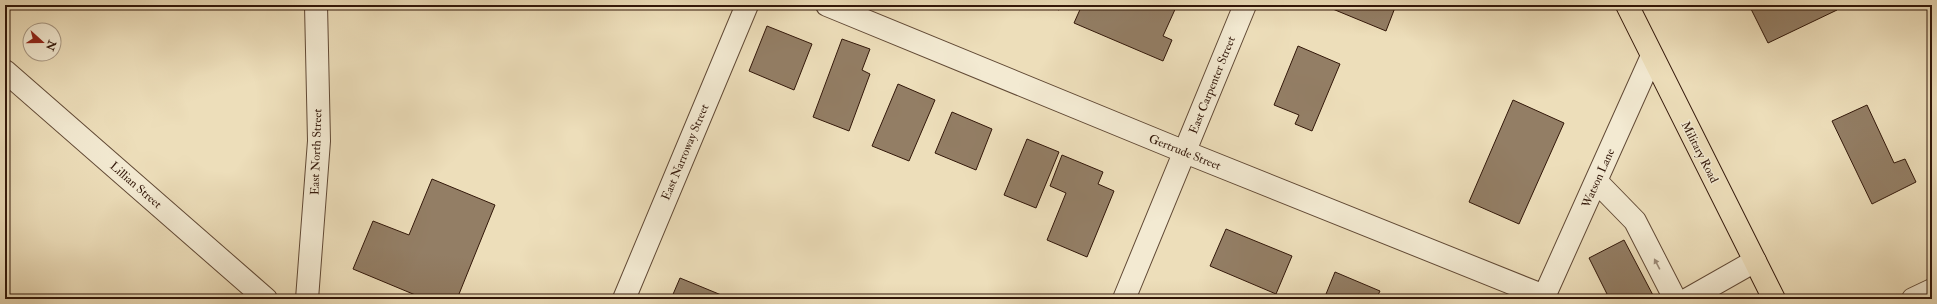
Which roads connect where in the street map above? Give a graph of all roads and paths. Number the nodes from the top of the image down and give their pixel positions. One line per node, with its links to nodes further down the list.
1 (316, 5): 14 (street, East North Street)
2 (747, 5): 15 (street, East Narroway Street)
3 (827, 5): 8 (street, Gertrude Street)
4 (1245, 5): 8 (street, East Carpenter Street)
5 (1627, 5): 6 (main road, Military Road)
6 (1652, 56): 9 (street, Watson Lane); 10 (main road, Military Road)
7 (5, 71): 13 (street, Lillian Street)
8 (1185, 152): 12 (street, Gertrude Street); 16 (street, East Carpenter Street)
9 (1597, 182): 12 (street, Watson Lane); 17 (street, one-way to 9)
10 (1755, 261): 18 (street); 19 (main road, Military Road)
11 (1932, 290): 20 (street)
12 (1544, 298)
13 (266, 299)
14 (307, 299)
15 (624, 299)
16 (1124, 299)
17 (1676, 299)
18 (1688, 299)
19 (1774, 299)
20 (1913, 299)

